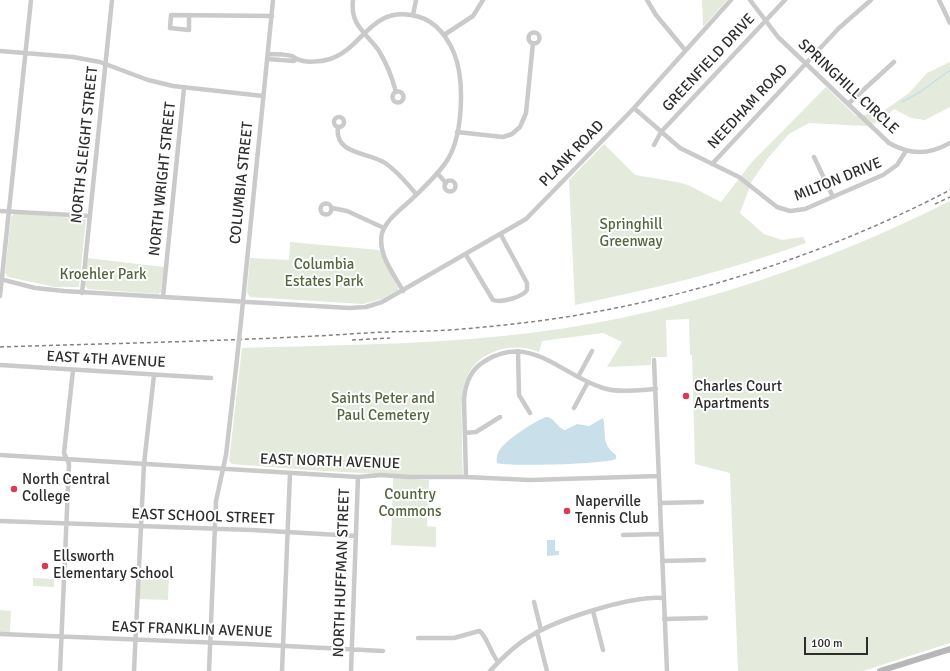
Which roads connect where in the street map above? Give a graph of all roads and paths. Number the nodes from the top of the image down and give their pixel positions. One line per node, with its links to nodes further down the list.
1 (31, 0): 23 (street)
2 (112, 0): 26 (street, NORTH SLEIGHT STREET)
3 (273, 0): 15 (street, COLUMBIA STREET)
4 (353, 0): 18 (street)
5 (416, 0): 13 (street)
6 (483, 0): 19 (street)
7 (648, 0): 21 (street)
8 (731, 0): 21 (street, PLANK ROAD)
9 (750, 0): 16 (street, SPRINGHILL CIRCLE)
10 (785, 0): 16 (street, GREENFIELD DRIVE)
11 (871, 0): 27 (street, NEEDHAM ROAD)
12 (939, 0): 17 (street)
13 (413, 15): 18 (street); 19 (street)
14 (189, 16): 14 (street); 15 (street)
15 (272, 16): 24 (street, COLUMBIA STREET)
16 (765, 20): 27 (street, SPRINGHILL CIRCLE); 35 (street, GREENFIELD DRIVE)
17 (950, 23)
18 (364, 33): 24 (street); 29 (street)
19 (444, 35): 34 (street)
20 (533, 43): 34 (street)
21 (685, 50): 32 (street, PLANK ROAD)
22 (0, 51): 23 (street)
23 (26, 53): 26 (street); 47 (street)
24 (267, 56): 30 (street, COLUMBIA STREET)
25 (894, 62): 31 (street)
26 (105, 64): 28 (street); 48 (street, NORTH SLEIGHT STREET)
27 (805, 64): 31 (street, SPRINGHILL CIRCLE); 40 (street, NEEDHAM ROAD)
28 (184, 88): 30 (street); 56 (street, NORTH WRIGHT STREET)
29 (396, 92)
30 (263, 96): 57 (street, COLUMBIA STREET)
31 (848, 104): 38 (street, SPRINGHILL CIRCLE)
32 (634, 108): 35 (street, MILTON DRIVE); 50 (street, PLANK ROAD)
33 (338, 127): 43 (street)
34 (457, 132): 41 (street)
35 (661, 132): 37 (street, GREENFIELD DRIVE); 40 (street, MILTON DRIVE)
36 (950, 143): 38 (street, SPRINGHILL CIRCLE)
37 (654, 145)
38 (906, 151): 44 (street, MILTON DRIVE)
39 (814, 157): 44 (street)
40 (712, 164): 44 (street, MILTON DRIVE)
41 (437, 173): 42 (street); 43 (street)
42 (446, 183)
43 (416, 194): 49 (street)
44 (832, 197)
45 (332, 208): 49 (street)
46 (0, 211): 47 (street)
47 (9, 211): 48 (street); 52 (street)
48 (90, 216): 54 (street, NORTH SLEIGHT STREET)
49 (384, 228): 53 (street)
50 (501, 235): 51 (street, PLANK ROAD); 51 (street)
51 (466, 255): 53 (street, PLANK ROAD)
52 (1, 279): 54 (street, PLANK ROAD); 55 (street)
53 (403, 291): 57 (street, PLANK ROAD)
54 (82, 293): 56 (street, PLANK ROAD)
55 (0, 296)
56 (163, 297): 57 (street, PLANK ROAD)
57 (243, 301): 75 (street, COLUMBIA STREET, bridge)
58 (518, 351): 64 (street); 69 (street); 71 (street)
59 (592, 352): 64 (street)
60 (654, 360): 67 (street)
61 (0, 365): 62 (street, EAST 4TH AVENUE)
62 (73, 370): 63 (street, EAST 4TH AVENUE); 73 (street)
63 (154, 375): 65 (street, EAST 4TH AVENUE); 74 (street)
64 (578, 377): 66 (street)
65 (211, 378)
66 (588, 382): 67 (street); 68 (street)
67 (656, 389): 77 (street)
68 (574, 408)
69 (530, 413)
70 (500, 417): 71 (street)
71 (465, 433): 79 (street)
72 (0, 455): 73 (street, EAST NORTH AVENUE)
73 (66, 459): 74 (street, EAST NORTH AVENUE); 83 (street)
74 (144, 464): 75 (street, EAST NORTH AVENUE); 84 (street)
75 (223, 469): 76 (street, EAST NORTH AVENUE); 85 (street, COLUMBIA STREET)
76 (290, 473): 78 (street, EAST NORTH AVENUE); 86 (street)
77 (659, 476): 79 (street, EAST NORTH AVENUE); 81 (street)
78 (358, 477): 79 (street, EAST NORTH AVENUE); 89 (street, NORTH HUFFMAN STREET)
79 (466, 477)
80 (702, 502): 81 (street)
81 (660, 503): 88 (street)
82 (0, 521): 83 (street, EAST SCHOOL STREET)
83 (66, 524): 84 (street, EAST SCHOOL STREET); 99 (street)
84 (141, 527): 85 (street, EAST SCHOOL STREET); 101 (street)
85 (214, 529): 86 (street, EAST SCHOOL STREET); 102 (street, COLUMBIA STREET)
86 (288, 532): 89 (street, EAST SCHOOL STREET); 103 (street)
87 (623, 534): 88 (street)
88 (661, 534): 91 (street)
89 (356, 536): 105 (street, NORTH HUFFMAN STREET)
90 (704, 560): 91 (street)
91 (662, 561): 92 (street)
92 (663, 598): 94 (street); 96 (street)
93 (534, 602): 97 (street)
94 (593, 611): 97 (street); 106 (street)
95 (706, 618): 96 (street)
96 (664, 619): 116 (street)
97 (539, 631): 108 (street); 115 (street)
98 (0, 634): 99 (street, EAST FRANKLIN AVENUE)
99 (61, 637): 101 (street, EAST FRANKLIN AVENUE); 109 (street)
100 (418, 638): 108 (street)
101 (135, 640): 102 (street, EAST FRANKLIN AVENUE); 110 (street)
102 (210, 642): 103 (street, EAST FRANKLIN AVENUE); 111 (street, COLUMBIA STREET)
103 (284, 646): 105 (street, EAST FRANKLIN AVENUE); 112 (street)
104 (950, 648): 117 (main road)
105 (352, 650): 107 (street, EAST FRANKLIN AVENUE); 113 (street, NORTH HUFFMAN STREET)
106 (603, 650)
107 (383, 651)
108 (498, 662): 114 (street)
109 (60, 671)
110 (134, 671)
111 (209, 671)
112 (282, 671)
113 (351, 671)
114 (490, 671)
115 (547, 671)
116 (667, 671)
117 (880, 671)

